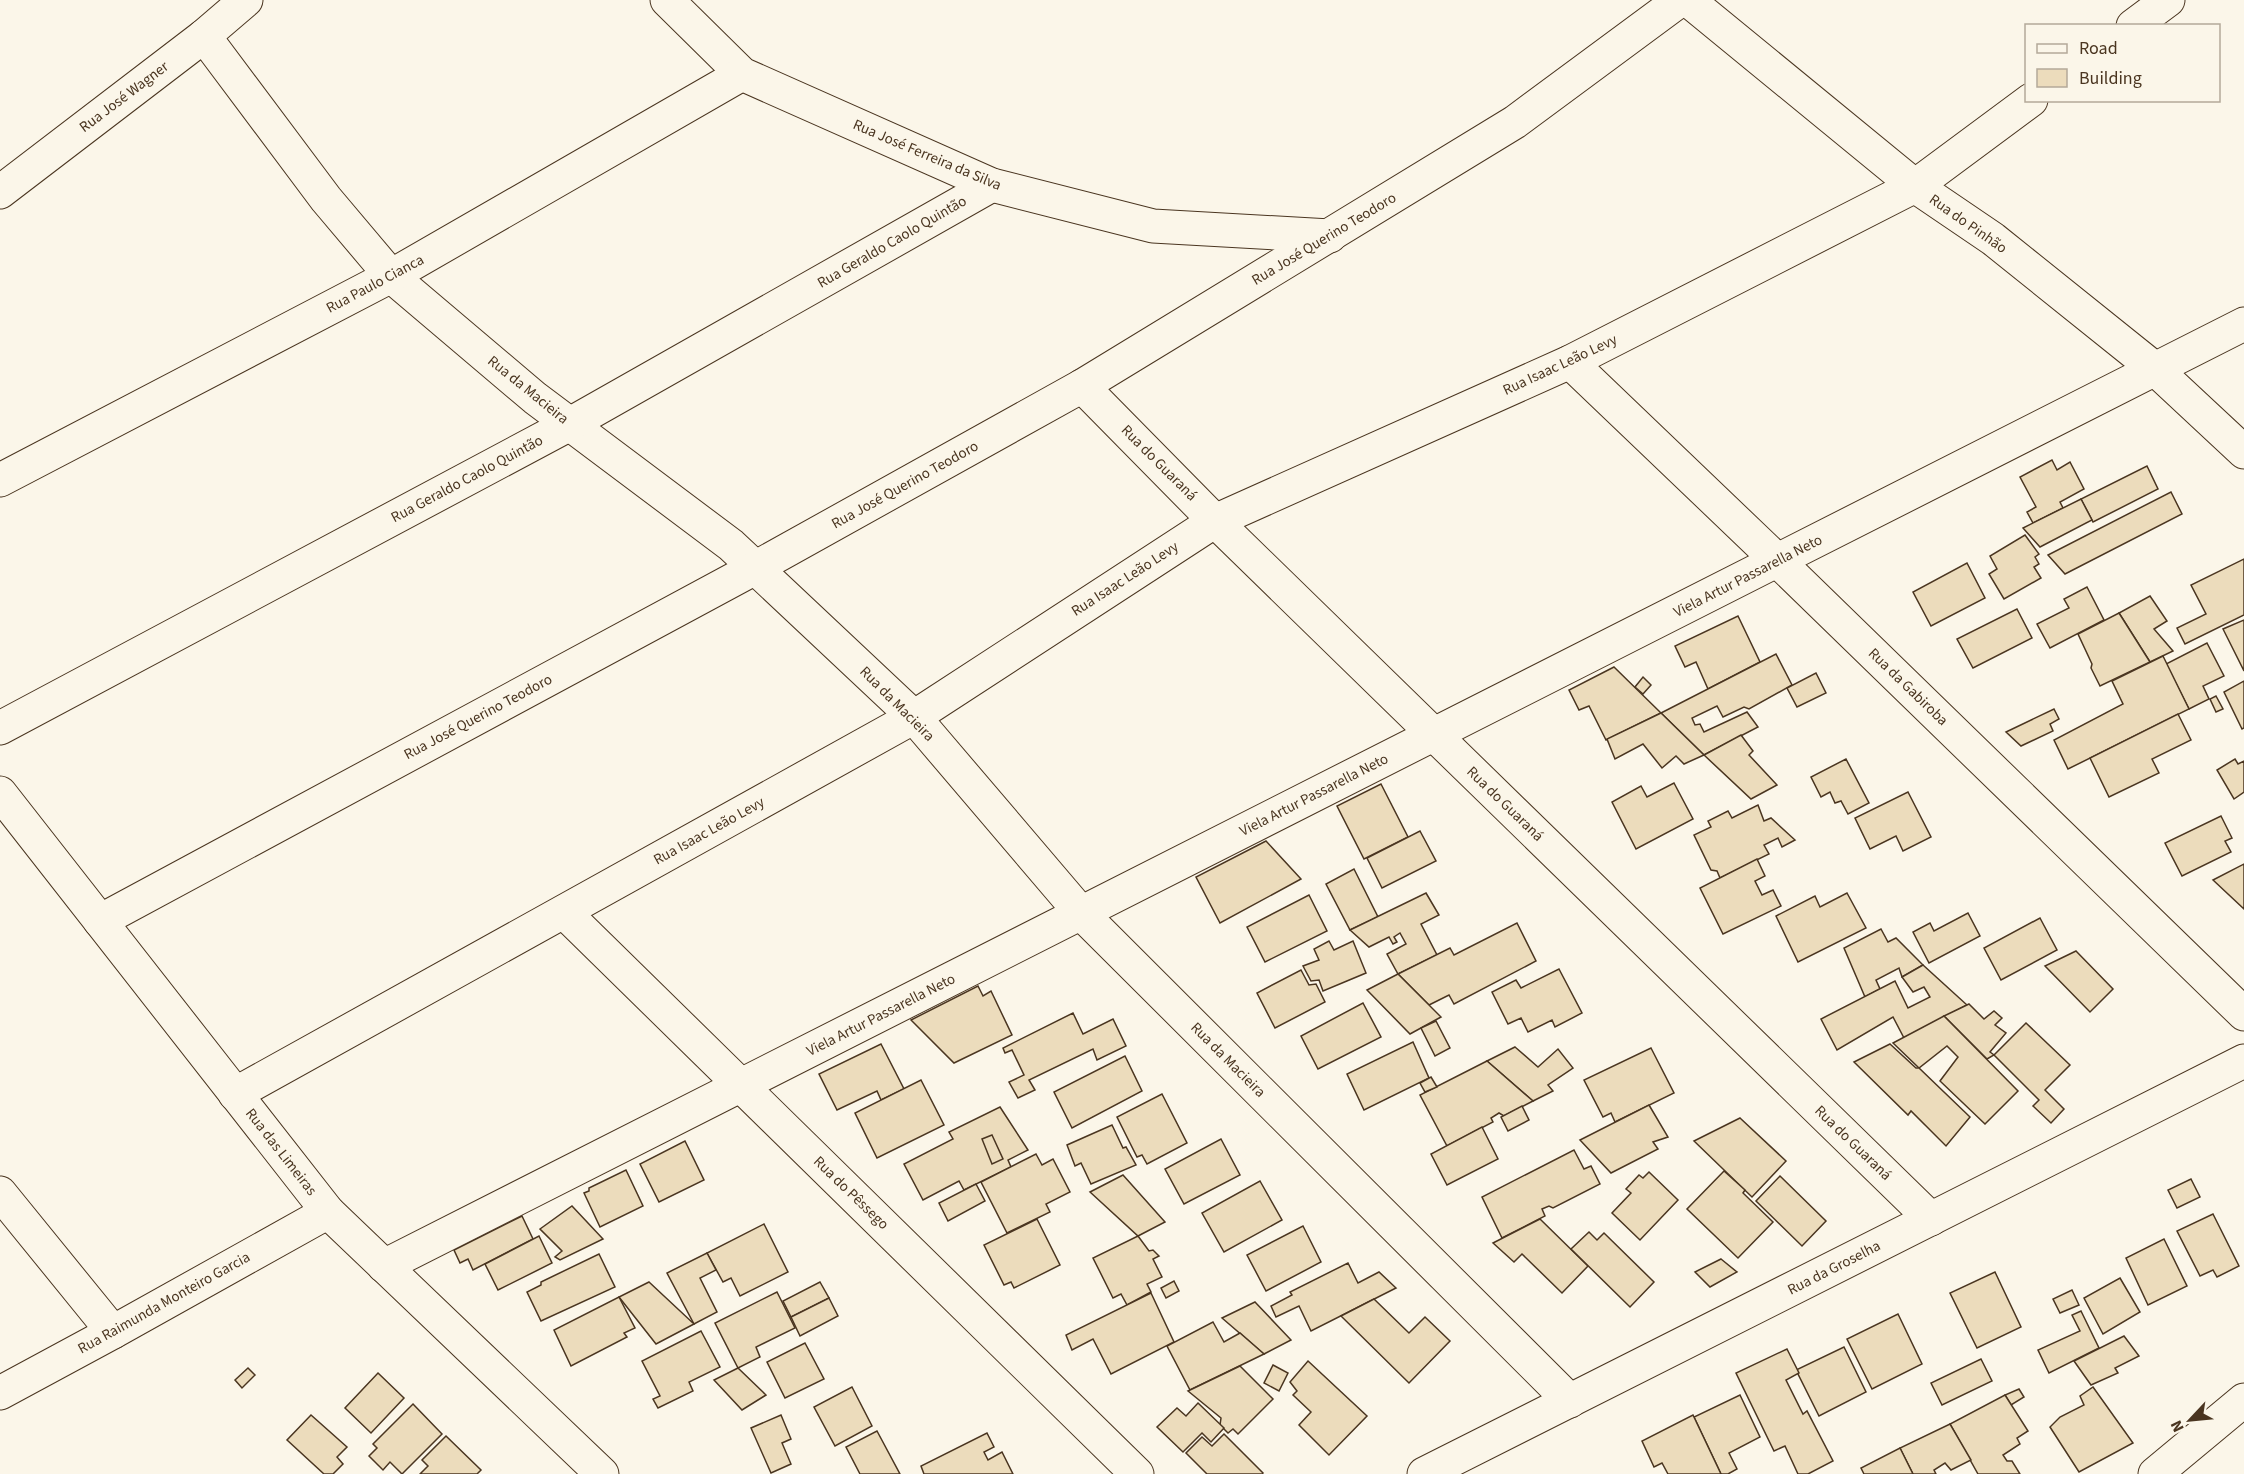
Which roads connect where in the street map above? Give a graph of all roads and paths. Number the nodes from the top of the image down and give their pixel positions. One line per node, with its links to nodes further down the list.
1 (246, 0): 7 (street, Rua José Wagner)
2 (667, 0): 8 (street, Rua José Ferreira da Silva)
3 (1680, 0): 13 (street, Rua José Querino Teodoro)
4 (1688, 0): 11 (street, Rua do Pinhão)
5 (2168, 0): 6 (street)
6 (2136, 24)
7 (204, 36): 12 (street, Rua José Wagner); 14 (street, Rua da Macieira)
8 (742, 74): 10 (street, Rua José Ferreira da Silva); 14 (street, Rua Paulo Cianca)
9 (2028, 102): 11 (street, Rua Isaac Leão Levy)
10 (992, 185): 13 (street, Rua José Ferreira da Silva); 19 (street, Rua Geraldo Caolo Quintão)
11 (1915, 186): 16 (street, Rua Isaac Leão Levy); 17 (street, Rua do Pinhão)
12 (0, 192)
13 (1330, 236): 18 (street, Rua José Querino Teodoro)
14 (391, 276): 19 (street, Rua da Macieira); 21 (street, Rua Paulo Cianca)
15 (2244, 324): 17 (street, Viela Artur Passarella Neto)
16 (1570, 362): 22 (street, Rua Isaac Leão Levy); 23 (street, Rua da Gabiroba)
17 (2156, 369): 20 (street, Rua do Pinhão); 23 (street, Viela Artur Passarella Neto)
18 (1082, 386): 22 (street, Rua do Guaraná); 24 (street, Rua José Querino Teodoro)
19 (570, 424): 24 (street, Rua da Macieira); 26 (street, Rua Geraldo Caolo Quintão)
20 (2244, 452)
21 (0, 480)
22 (1215, 520): 25 (street, Rua Isaac Leão Levy); 27 (street, Rua do Guaraná)
23 (1778, 561): 27 (street, Viela Artur Passarella Neto); 32 (street, Rua da Gabiroba)
24 (755, 568): 25 (street, Rua da Macieira); 31 (street, Rua José Querino Teodoro)
25 (914, 717): 29 (street, Rua Isaac Leão Levy); 30 (street, Rua da Macieira)
26 (0, 728)
27 (1434, 735): 30 (street, Viela Artur Passarella Neto); 38 (street, Rua do Guaraná)
28 (0, 793): 31 (street, Rua das Limeiras)
29 (564, 912): 34 (street, Rua do Pêssego); 35 (street, Rua Isaac Leão Levy)
30 (1082, 913): 34 (street, Viela Artur Passarella Neto); 43 (street, Rua da Macieira)
31 (100, 921): 35 (street, Rua das Limeiras)
32 (2244, 1014)
33 (2244, 1061): 38 (street, Rua da Groselha)
34 (741, 1086): 39 (street, Viela Artur Passarella Neto); 45 (street, Rua do Pêssego)
35 (235, 1094): 37 (street, Rua das Limeiras)
36 (0, 1193): 40 (street)
37 (328, 1212): 39 (street, Rua das Limeiras); 40 (street, Rua Raimunda Monteiro Garcia)
38 (1931, 1219): 43 (street, Rua da Groselha)
39 (384, 1266): 44 (street, Rua das Limeiras)
40 (113, 1332): 41 (street, Rua Raimunda Monteiro Garcia)
41 (0, 1392)
42 (2244, 1400): 47 (street)
43 (1570, 1401): 46 (street, Rua da Groselha)
44 (602, 1474)
45 (1137, 1474)
46 (1424, 1474)
47 (2155, 1474)

